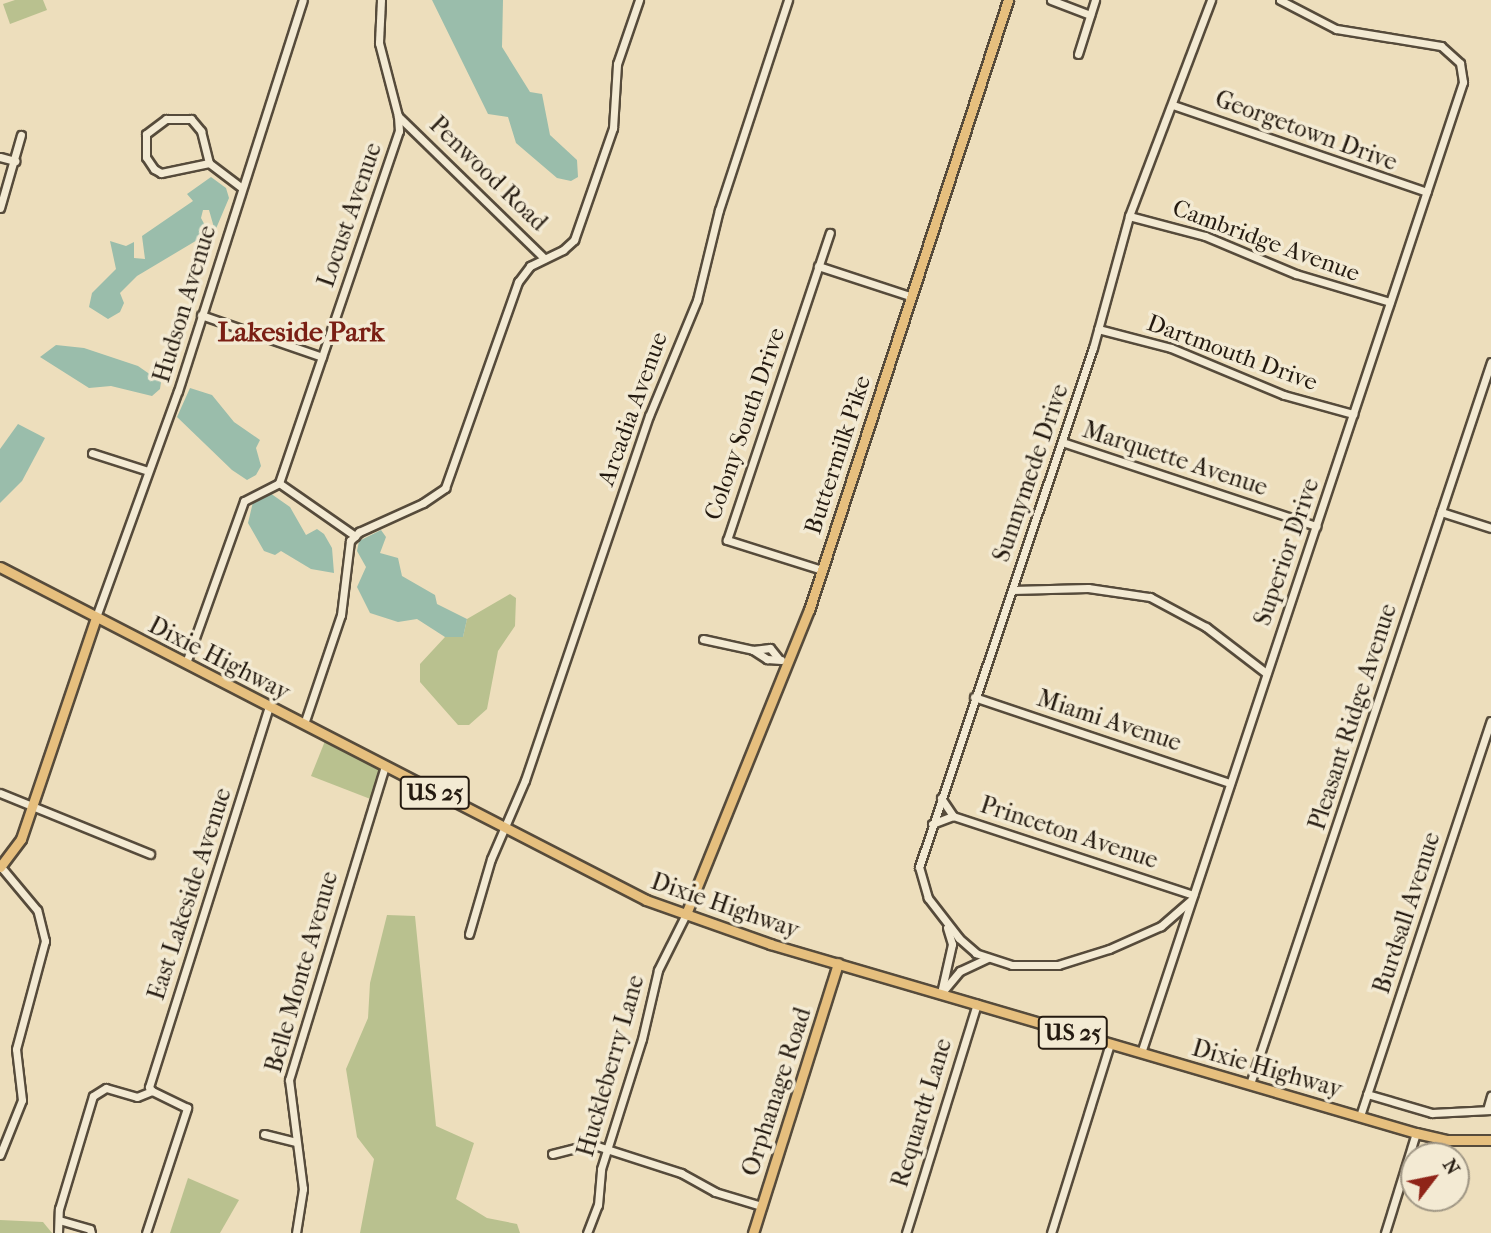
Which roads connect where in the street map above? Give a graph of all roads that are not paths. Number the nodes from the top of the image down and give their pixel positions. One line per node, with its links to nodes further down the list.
1 (303, 0): 18 (street, Hudson Avenue)
2 (381, 0): 13 (street, Penwood Road)
3 (639, 0): 23 (street)
4 (788, 0): 59 (street, Arcadia Avenue)
5 (1008, 0): 25 (main road, Buttermilk Pike)
6 (1051, 0): 10 (street)
7 (1095, 0): 10 (street)
8 (1211, 0): 12 (street, Sunnymede Drive)
9 (1280, 0): 19 (street, Superior Drive)
10 (1090, 15): 11 (street)
11 (1078, 54)
12 (1173, 106): 19 (street, Georgetown Drive); 21 (street, Sunnymede Drive)
13 (398, 116): 23 (street, Penwood Road); 29 (street, Locust Avenue)
14 (21, 135): 16 (street)
15 (0, 157): 16 (street)
16 (15, 161): 20 (street)
17 (208, 163): 17 (street); 18 (street)
18 (242, 188): 27 (street, Hudson Avenue)
19 (1427, 192): 26 (street, Superior Drive)
20 (0, 208)
21 (1129, 216): 26 (street, Cambridge Avenue); 28 (street, Sunnymede Drive)
22 (830, 233): 24 (street, Colony South Drive)
23 (544, 258): 39 (street)
24 (818, 266): 25 (street); 41 (street, Colony South Drive)
25 (910, 296): 41 (main road, Buttermilk Pike)
26 (1390, 302): 31 (street, Superior Drive)
27 (201, 315): 29 (street); 34 (street, Hudson Avenue)
28 (1098, 329): 31 (street, Dartmouth Drive); 32 (street, Sunnymede Drive)
29 (322, 357): 35 (street, Locust Avenue)
30 (1491, 362): 36 (street, Pleasant Ridge Avenue)
31 (1353, 414): 37 (street, Superior Drive)
32 (1062, 442): 37 (street, Marquette Avenue); 42 (street, Sunnymede Drive)
33 (92, 453): 34 (street)
34 (148, 471): 43 (street, Hudson Avenue)
35 (279, 483): 39 (street); 46 (street)
36 (1441, 512): 38 (street); 72 (street, Pleasant Ridge Avenue)
37 (1316, 526): 47 (street, Superior Drive)
38 (1491, 528)
39 (355, 536): 51 (street)
40 (0, 567): 43 (main road, Dixie Highway / US 25)
41 (822, 570): 45 (main road, Buttermilk Pike)
42 (1012, 590): 47 (street); 48 (street, Sunnymede Drive)
43 (96, 617): 46 (main road, Dixie Highway / US 25); 56 (main road)
44 (703, 639): 45 (street)
45 (784, 661): 63 (main road, Buttermilk Pike)
46 (186, 663): 49 (main road, Dixie Highway / US 25)
47 (1266, 673): 53 (street, Superior Drive)
48 (974, 698): 53 (street, Miami Avenue); 55 (street, Sunnymede Drive)
49 (269, 707): 51 (main road, Dixie Highway / US 25); 73 (street, East Lakeside Avenue)
50 (1491, 721): 74 (street, Burdsall Avenue)
51 (304, 724): 52 (main road, Dixie Highway / US 25)
52 (385, 766): 59 (main road, Dixie Highway / US 25); 81 (street, Belle Monte Avenue)
53 (1230, 783): 62 (street, Superior Drive)
54 (0, 793): 56 (street)
55 (941, 798): 57 (street, Princeton Avenue); 58 (street, Sunnymede Drive)
56 (34, 805): 60 (street); 61 (main road)
57 (953, 816): 58 (street); 62 (street, Princeton Avenue)
58 (932, 824): 64 (street, Sunnymede Drive)
59 (506, 830): 63 (main road, Dixie Highway / US 25); 65 (street, Arcadia Avenue)
60 (150, 854)
61 (1, 867): 84 (street)
62 (1192, 898): 66 (street, Sunnymede Drive); 71 (street, Superior Drive)
63 (685, 914): 67 (main road, Dixie Highway / US 25); 82 (street, Huckleberry Lane)
64 (945, 924): 66 (street, Sunnymede Drive); 68 (street)
65 (469, 934)
66 (988, 958): 68 (street)
67 (838, 963): 68 (main road, Dixie Highway / US 25); 85 (main road, Orphanage Road)
68 (942, 993): 69 (main road, Dixie Highway / US 25)
69 (977, 1004): 70 (main road, Dixie Highway / US 25); 93 (street, Requardt Lane)
70 (1110, 1044): 71 (main road, Dixie Highway / US 25); 94 (street)
71 (1141, 1053): 72 (main road, Dixie Highway / US 25)
72 (1250, 1084): 77 (main road, Dixie Highway / US 25)
73 (152, 1091): 86 (street); 89 (street)
74 (1367, 1094): 76 (street); 77 (street, Burdsall Avenue)
75 (1491, 1096): 76 (street)
76 (1489, 1110)
77 (1360, 1116): 78 (main road, Dixie Highway / US 25)
78 (1416, 1133): 80 (main road, Dixie Highway / US 25); 95 (street)
79 (264, 1134): 81 (street)
80 (1491, 1140)
81 (296, 1142): 90 (street, Belle Monte Avenue)
82 (608, 1148): 83 (street); 85 (street); 91 (street, Huckleberry Lane)
83 (552, 1154)
84 (0, 1155)
85 (761, 1206): 92 (main road, Orphanage Road)
86 (59, 1220): 87 (street); 88 (street)
87 (58, 1233)
88 (91, 1233)
89 (146, 1233)
90 (296, 1233)
91 (587, 1233)
92 (752, 1233)
93 (906, 1233)
94 (1051, 1233)
95 (1385, 1233)

